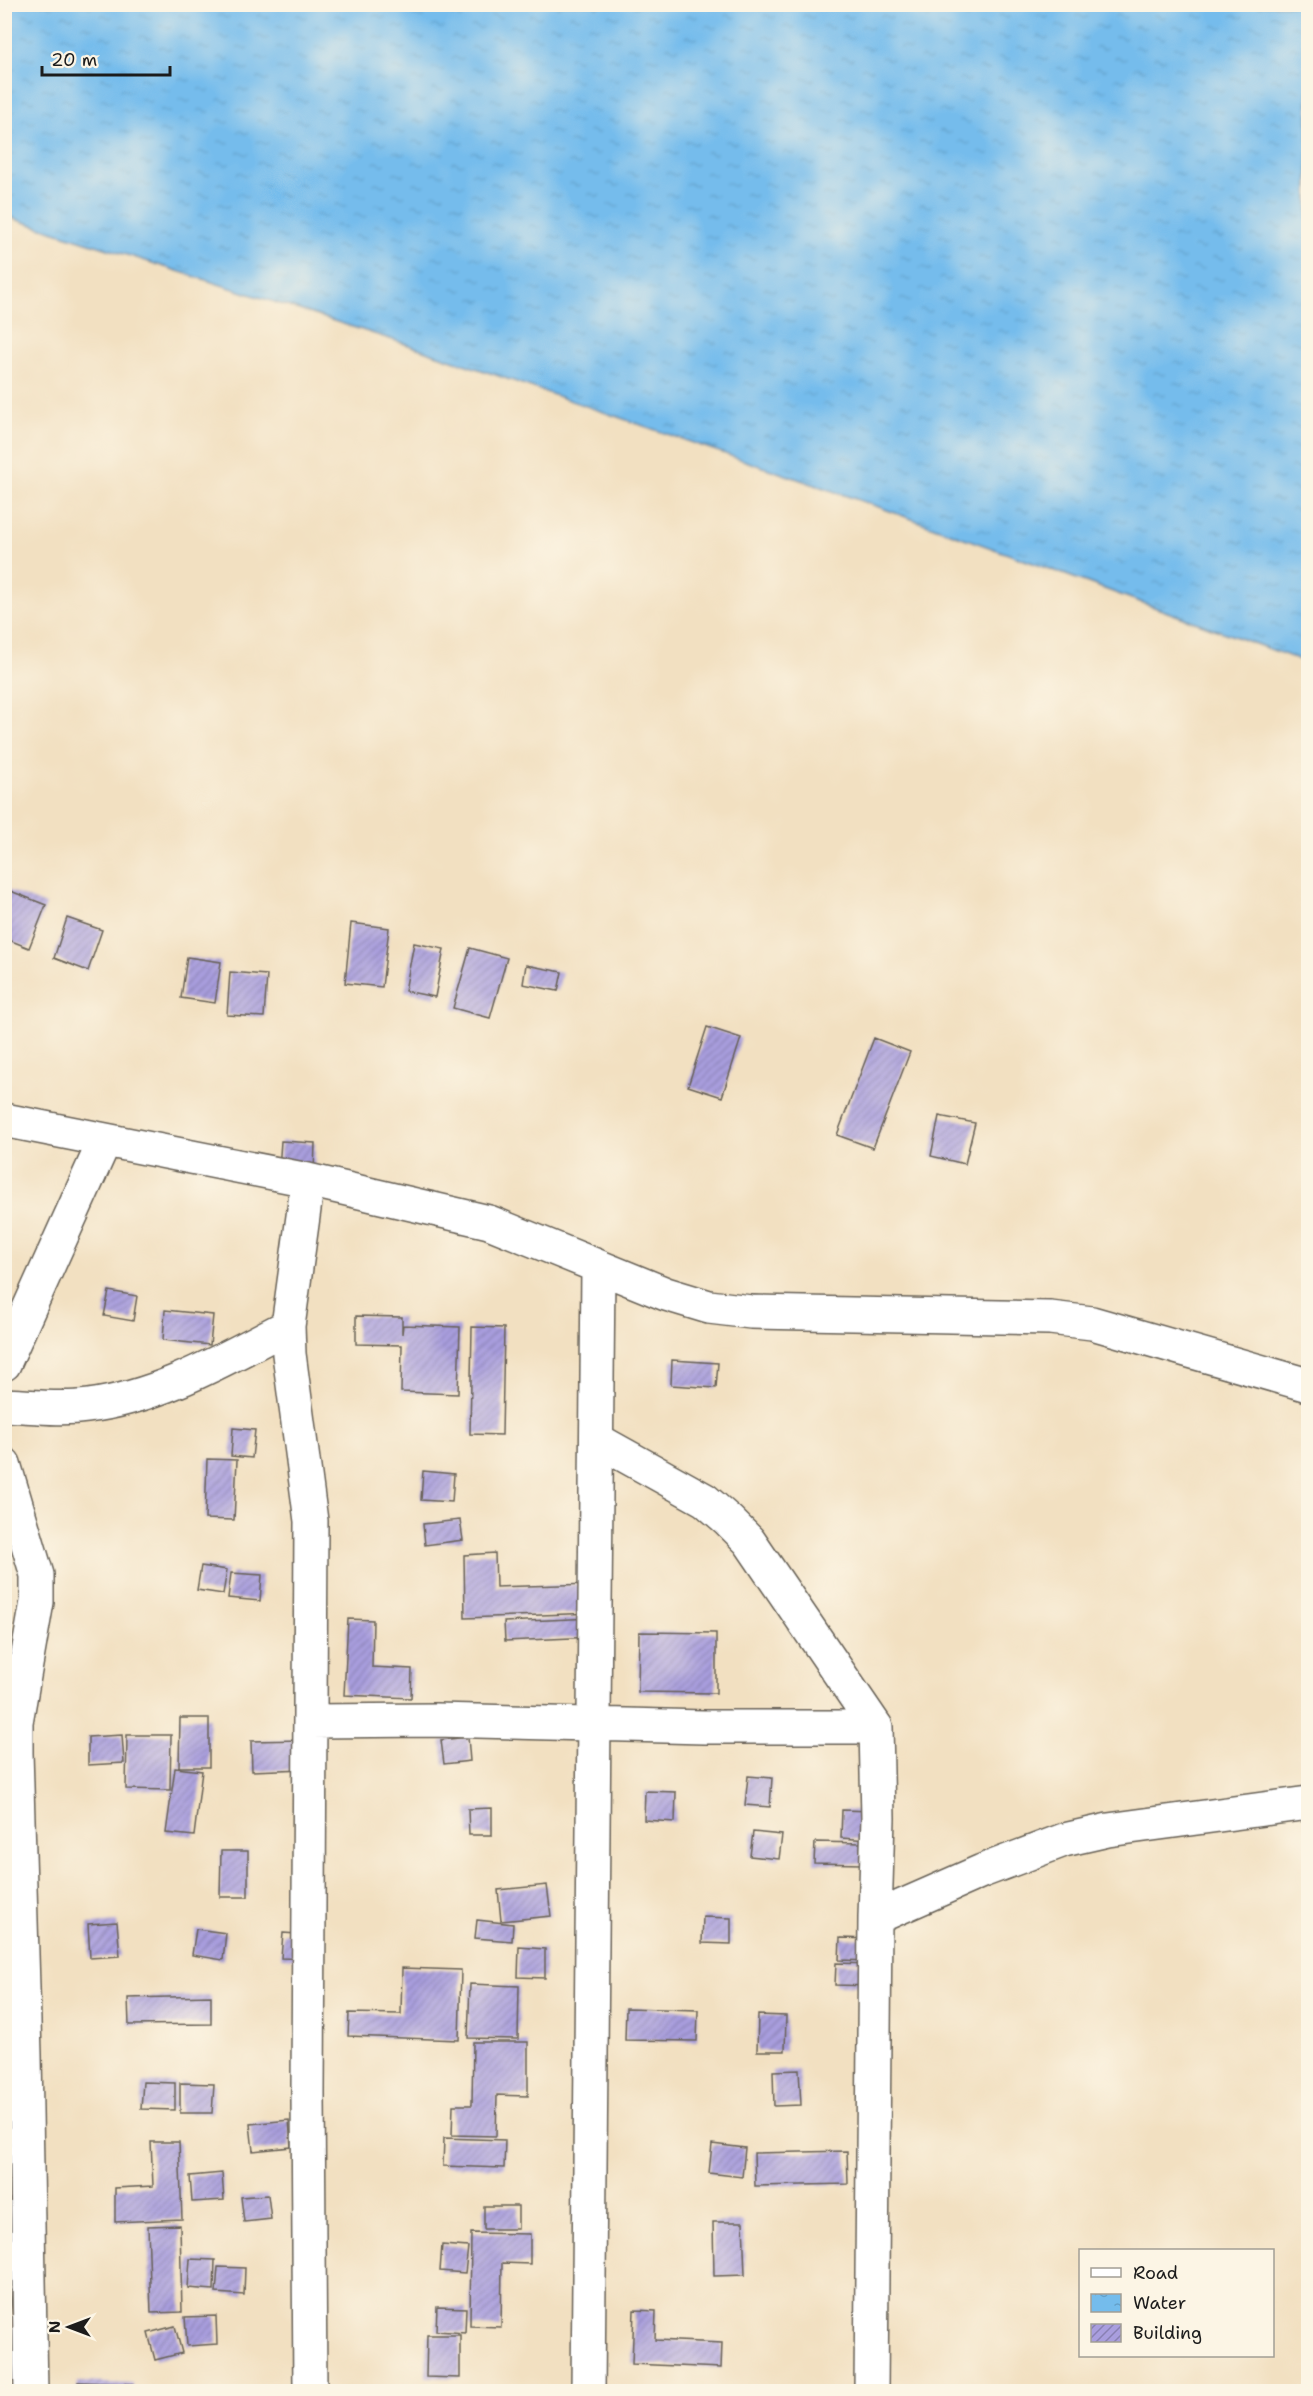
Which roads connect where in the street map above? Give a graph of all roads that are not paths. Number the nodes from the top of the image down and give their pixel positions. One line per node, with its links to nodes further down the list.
1 (4, 1120): 2 (street)
2 (105, 1140): 3 (street); 6 (street)
3 (308, 1180): 4 (street); 5 (street)
4 (598, 1267): 7 (street); 9 (street)
5 (288, 1326): 8 (street); 11 (street)
6 (4, 1364)
7 (1308, 1385)
8 (4, 1405)
9 (597, 1440): 12 (street); 13 (street)
10 (4, 1464): 16 (street)
11 (311, 1721): 12 (street); 17 (street)
12 (595, 1725): 13 (street); 18 (street)
13 (876, 1727): 15 (street)
14 (1308, 1803): 15 (street)
15 (875, 1918): 19 (street)
16 (32, 2391)
17 (310, 2391)
18 (588, 2391)
19 (871, 2391)

